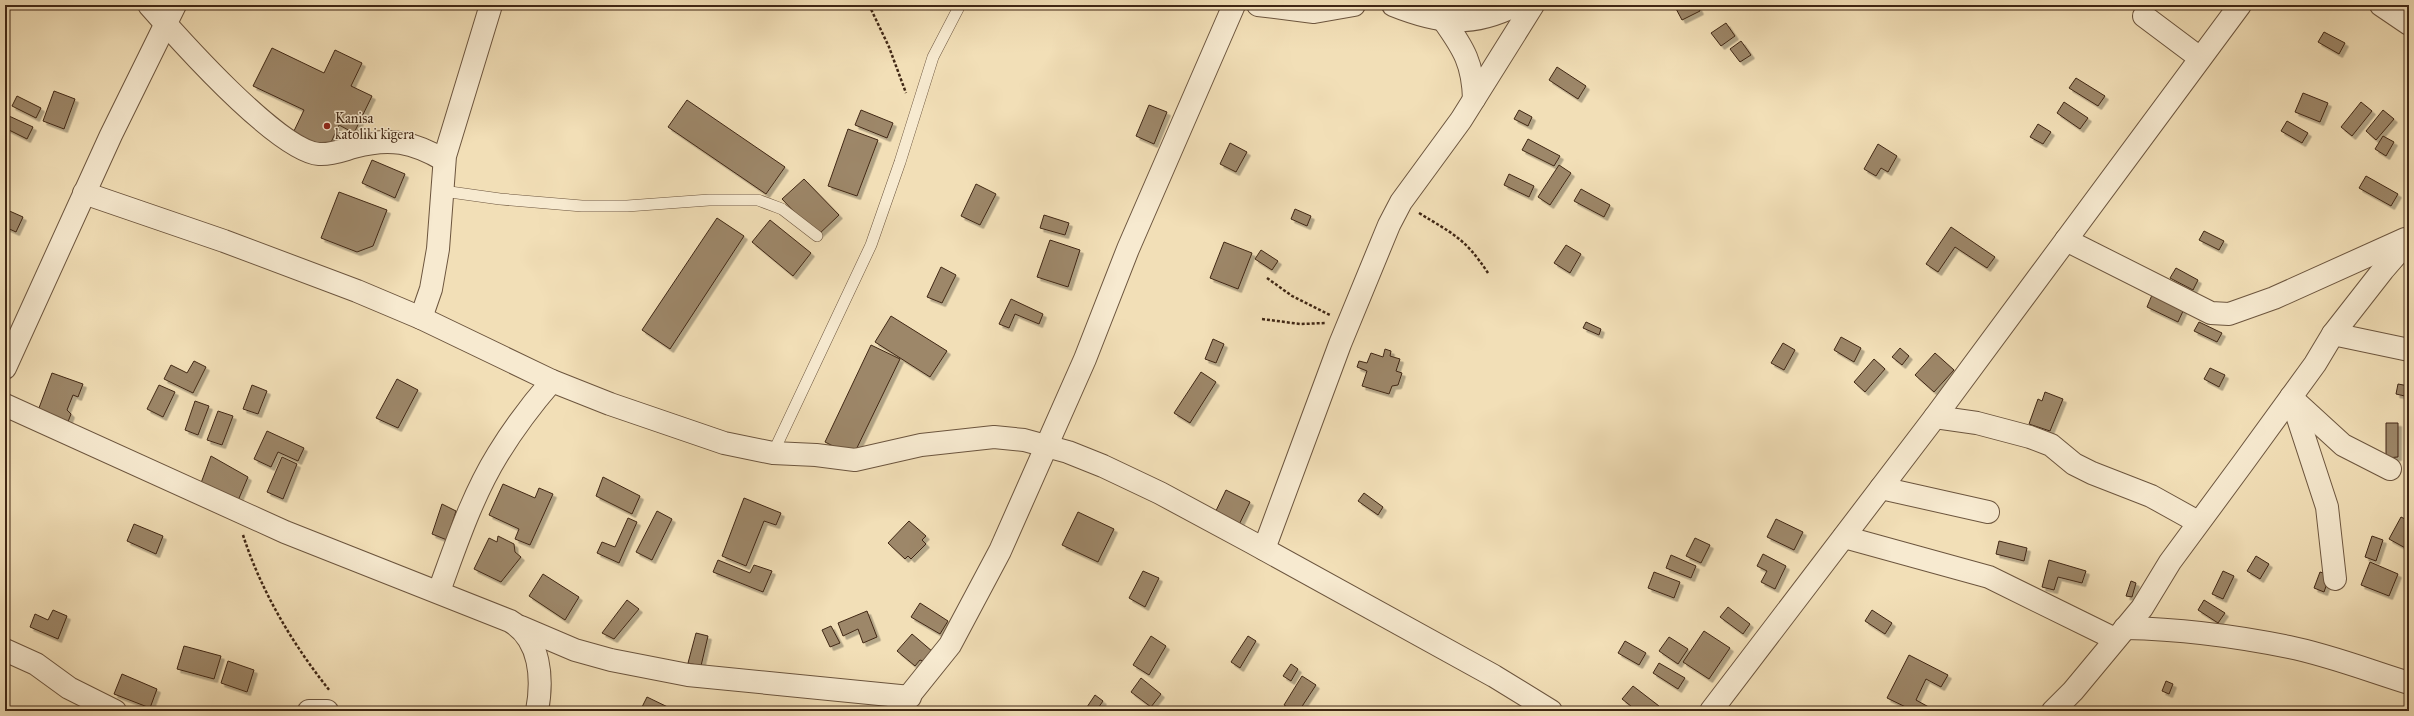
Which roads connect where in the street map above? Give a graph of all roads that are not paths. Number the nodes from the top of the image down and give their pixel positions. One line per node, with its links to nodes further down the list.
1 (149, 5): 12 (street)
2 (491, 5): 18 (street)
3 (960, 5): 34 (lane)
4 (1234, 5): 33 (street)
5 (1258, 5): 6 (street)
6 (1354, 5)
7 (1393, 5): 14 (street)
8 (1516, 5): 14 (street)
9 (1533, 5): 17 (street)
10 (2240, 5): 16 (street)
11 (2381, 5): 15 (street)
12 (171, 14): 18 (street); 20 (street)
13 (2144, 16): 16 (street)
14 (1444, 21): 17 (street)
15 (2409, 24)
16 (2200, 58): 23 (street)
17 (1474, 99): 40 (street)
18 (444, 160): 19 (street)
19 (443, 191): 21 (lane); 25 (street)
20 (84, 192): 25 (street); 28 (street)
21 (817, 236)
22 (2409, 237): 23 (street)
23 (2066, 240): 32 (street)
24 (2409, 240): 26 (street)
25 (421, 318): 29 (street)
26 (2333, 334): 27 (street); 30 (street)
27 (2409, 350)
28 (5, 368)
29 (552, 381): 34 (street); 42 (street)
30 (2291, 397): 35 (street); 38 (street); 41 (street)
31 (5, 405): 42 (street)
32 (1935, 417): 36 (street); 38 (street)
33 (1047, 445): 34 (street); 40 (street); 48 (street)
34 (773, 453)
35 (2390, 469)
36 (1881, 488): 37 (street); 39 (street)
37 (1988, 512)
38 (2198, 522): 44 (street)
39 (1844, 537): 44 (street); 53 (street)
40 (1264, 549): 52 (street)
41 (2335, 579)
42 (439, 591): 43 (street)
43 (521, 627): 48 (street); 51 (street)
44 (2120, 634): 46 (street); 54 (street)
45 (5, 650): 49 (street)
46 (2409, 683)
47 (331, 703): 50 (street)
48 (903, 704)
49 (102, 708)
50 (309, 711)
51 (538, 711)
52 (1551, 711)
53 (1711, 711)
54 (2053, 711)

